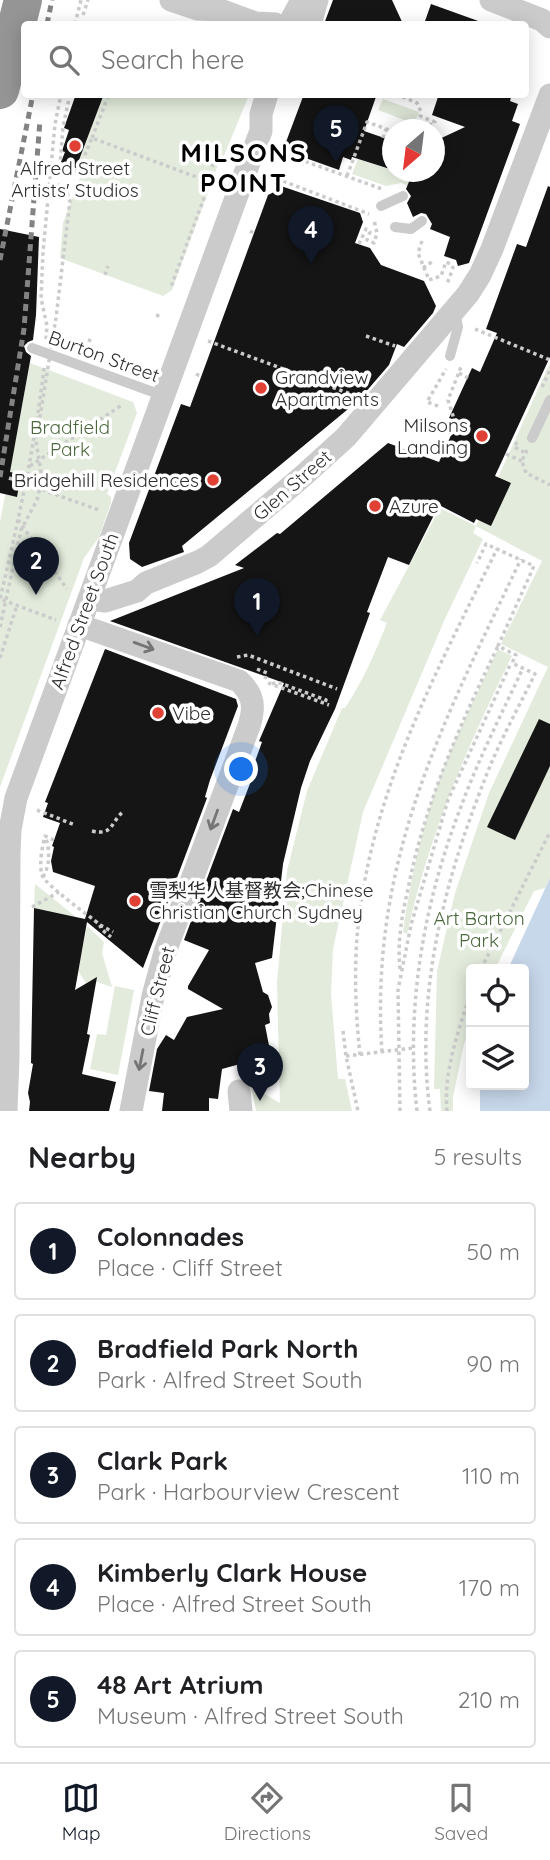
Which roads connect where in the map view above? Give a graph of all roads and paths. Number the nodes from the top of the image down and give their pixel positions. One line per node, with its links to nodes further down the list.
1 (23, 0): 16 (highway)
2 (81, 0): 11 (path)
3 (89, 0): 9 (path)
4 (171, 0): 10 (street)
5 (302, 0): 13 (street)
6 (317, 0): 14 (street)
7 (491, 0): 8 (street)
8 (526, 6): 15 (street)
9 (83, 15)
10 (207, 17): 12 (street)
11 (76, 21)
12 (250, 21)
13 (289, 21)
14 (311, 21)
15 (550, 27)
16 (0, 90)
17 (550, 95): 47 (street, Glen Street)
18 (61, 98): 33 (path)
19 (69, 98): 27 (path)
20 (107, 98): 27 (path)
21 (266, 98): 26 (street, Alfred Street South)
22 (280, 98): 26 (street, Alfred Street South)
23 (405, 98): 24 (path)
24 (421, 112)
25 (382, 127): 31 (path)
26 (261, 131): 65 (street, Alfred Street South)
27 (92, 138): 32 (path)
28 (279, 152): 31 (path)
29 (214, 162): 32 (path)
30 (270, 176): 39 (path)
31 (347, 176): 34 (path)
32 (207, 180): 45 (path)
33 (50, 183): 57 (path); 90 (path, bridge)
34 (386, 190)
35 (403, 196): 36 (lane)
36 (381, 206)
37 (422, 221): 38 (lane)
38 (396, 227)
39 (359, 244)
40 (420, 244): 43 (path)
41 (433, 261): 43 (path)
42 (108, 266): 44 (path)
43 (424, 268): 46 (path)
44 (105, 275)
45 (177, 286)
46 (447, 286)
47 (455, 311): 58 (lane); 86 (street, Glen Street)
48 (156, 315): 49 (path)
49 (162, 317)
50 (475, 329): 59 (path)
51 (91, 336): 54 (path)
52 (366, 336): 55 (path)
53 (208, 341): 66 (path)
54 (89, 342)
55 (397, 347)
56 (32, 348): 57 (lane, Burton Street)
57 (45, 354): 65 (lane, Burton Street); 76 (path)
58 (450, 358): 69 (path)
59 (550, 360)
60 (461, 365): 61 (path)
61 (459, 373): 64 (path); 70 (path)
62 (196, 374): 63 (path)
63 (202, 377)
64 (468, 378)
65 (164, 396): 86 (street, Alfred Street South)
66 (364, 400)
67 (550, 400): 71 (lane)
68 (122, 405): 76 (path)
69 (438, 406)
70 (458, 421)
71 (532, 438): 73 (path)
72 (517, 442): 73 (path)
73 (526, 452): 75 (path)
74 (506, 454): 75 (path)
75 (522, 461): 79 (path)
76 (29, 467): 78 (path)
77 (9, 478): 78 (path)
78 (26, 484): 80 (path); 81 (path)
79 (550, 485)
80 (96, 509)
81 (18, 520): 85 (path); 87 (path)
82 (497, 549): 83 (path); 84 (path); 119 (path)
83 (522, 559): 91 (path); 118 (path)
84 (477, 563)
85 (67, 589)
86 (89, 599): 89 (street, Alfred Street South)
87 (17, 605): 88 (path); 92 (path)
88 (56, 620)
89 (79, 625): 121 (street, Alfred Street South); 122 (street, Cliff Street, one-way to 122)
90 (0, 626)
91 (498, 646): 94 (path); 113 (path)
92 (0, 658)
93 (229, 659): 97 (path)
94 (512, 662): 95 (path); 113 (path)
95 (523, 668): 116 (path); 126 (path)
96 (254, 678): 98 (path)
97 (337, 688)
98 (327, 705)
99 (124, 811): 102 (path)
100 (41, 812): 101 (path)
101 (75, 825)
102 (92, 831)
103 (550, 832): 112 (path)
104 (45, 836): 105 (path); 107 (path); 108 (path)
105 (54, 840)
106 (33, 856): 107 (path)
107 (42, 856): 108 (path)
108 (43, 877): 109 (path)
109 (59, 892): 110 (path); 111 (path)
110 (32, 907)
111 (112, 934)
112 (484, 964)
113 (401, 973): 117 (path)
114 (466, 1011): 127 (path)
115 (343, 1031): 120 (path)
116 (413, 1048): 117 (path); 125 (path)
117 (398, 1050): 118 (path); 124 (path)
118 (382, 1052): 119 (path)
119 (360, 1055): 120 (path)
120 (346, 1056): 123 (path)
121 (6, 1111)
122 (131, 1111)
123 (358, 1111)
124 (400, 1111)
125 (416, 1111)
126 (430, 1111)
127 (447, 1111)

